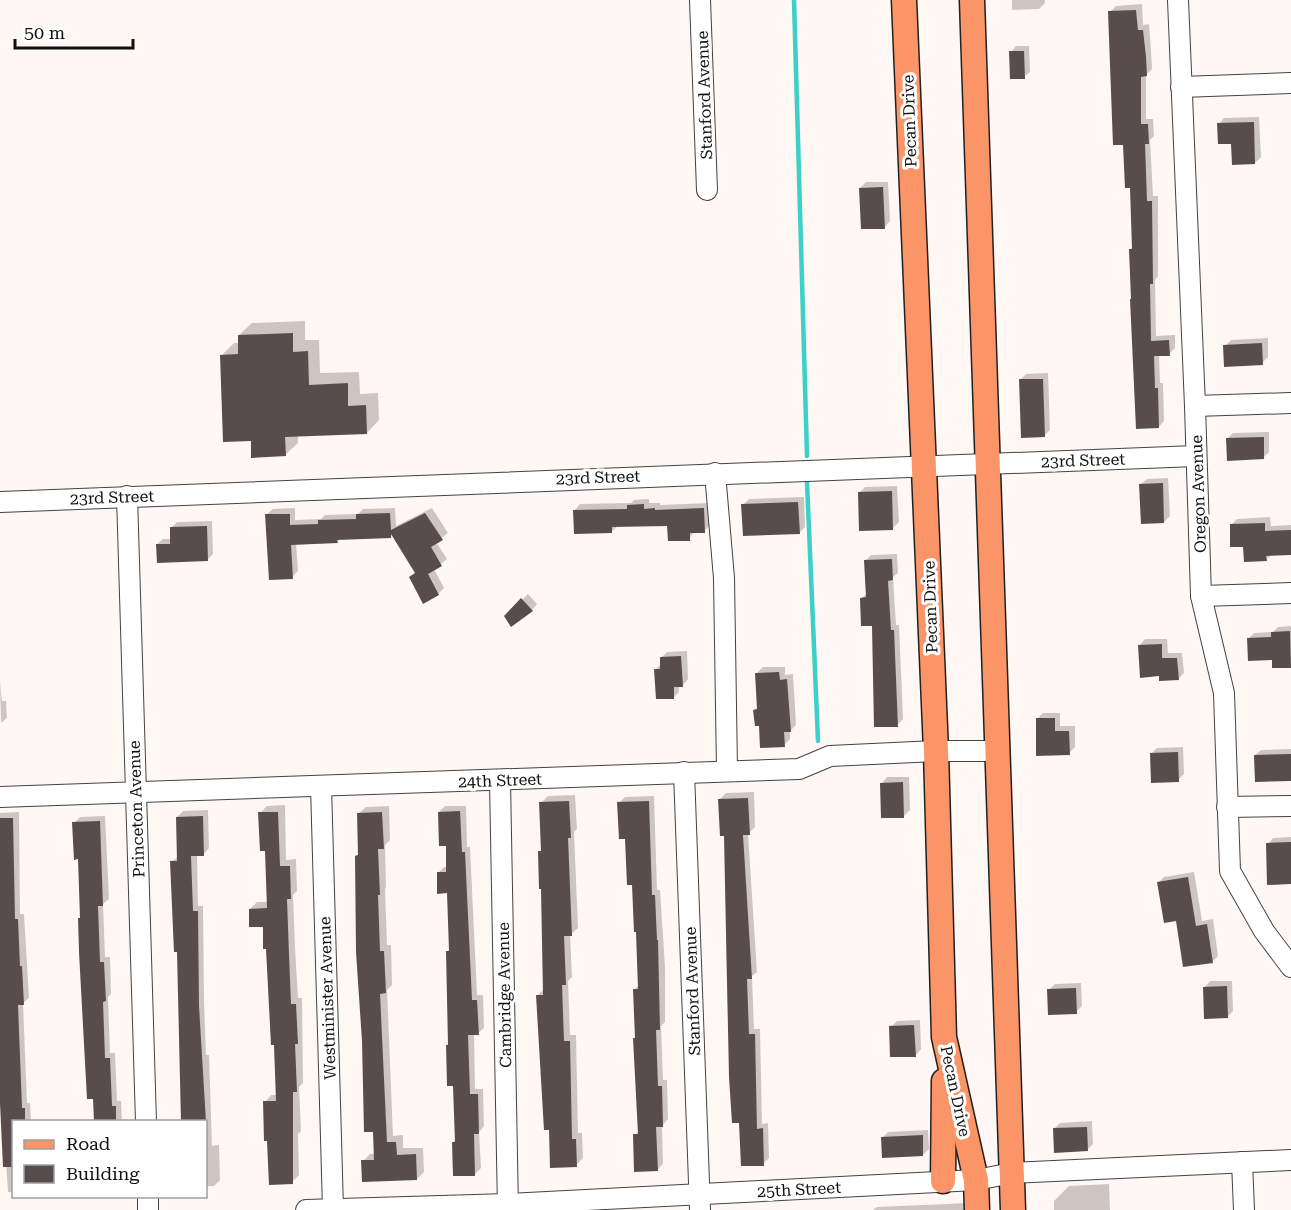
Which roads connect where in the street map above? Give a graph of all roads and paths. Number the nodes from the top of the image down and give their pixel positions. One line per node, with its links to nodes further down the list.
1 (700, 0): 7 (street, Stanford Avenue)
2 (904, 0): 12 (main road, Pecan Drive)
3 (972, 0): 11 (main road)
4 (1178, 0): 6 (street, Oregon Avenue)
5 (1291, 83): 6 (street)
6 (1180, 87): 9 (street, Oregon Avenue)
7 (707, 190)
8 (1291, 403): 9 (street)
9 (1196, 406): 10 (street, Oregon Avenue)
10 (1196, 456): 11 (street, 23rd Street); 17 (street, Oregon Avenue)
11 (989, 464): 12 (street, 23rd Street); 19 (main road)
12 (924, 467): 13 (street, 23rd Street); 18 (main road, Pecan Drive)
13 (715, 473): 14 (street, 23rd Street); 20 (street)
14 (127, 496): 15 (street, 23rd Street); 24 (street, Princeton Avenue)
15 (0, 501)
16 (1291, 592): 17 (street)
17 (1201, 596): 27 (street, Oregon Avenue)
18 (936, 751): 19 (street, 24th Street); 20 (street, 24th Street); 29 (main road, Pecan Drive)
19 (997, 751): 33 (main road)
20 (727, 770): 21 (street, 24th Street)
21 (684, 772): 22 (street, 24th Street); 36 (street, Stanford Avenue)
22 (500, 781): 23 (street, 24th Street); 37 (street, Cambridge Avenue)
23 (321, 786): 24 (street, 24th Street); 39 (street, Westminister Avenue)
24 (135, 791): 25 (street, 24th Street); 30 (street, Princeton Avenue)
25 (0, 796)
26 (1291, 806): 27 (street)
27 (1227, 807): 28 (street, Oregon Avenue)
28 (1291, 967)
29 (944, 1037): 34 (main road, Pecan Drive); 35 (main road)
30 (146, 1120)
31 (1291, 1160): 32 (street, 25th Street)
32 (1242, 1162): 33 (street, 25th Street); 42 (street)
33 (1012, 1173): 34 (street, 25th Street); 41 (main road)
34 (976, 1180): 35 (street, 25th Street); 40 (main road, Pecan Drive)
35 (943, 1181): 36 (street, 25th Street)
36 (700, 1202): 37 (street, 25th Street)
37 (508, 1207): 39 (street, 25th Street)
38 (306, 1210): 39 (street, 25th Street)
39 (323, 1210)
40 (977, 1210)
41 (1013, 1210)
42 (1244, 1210)

